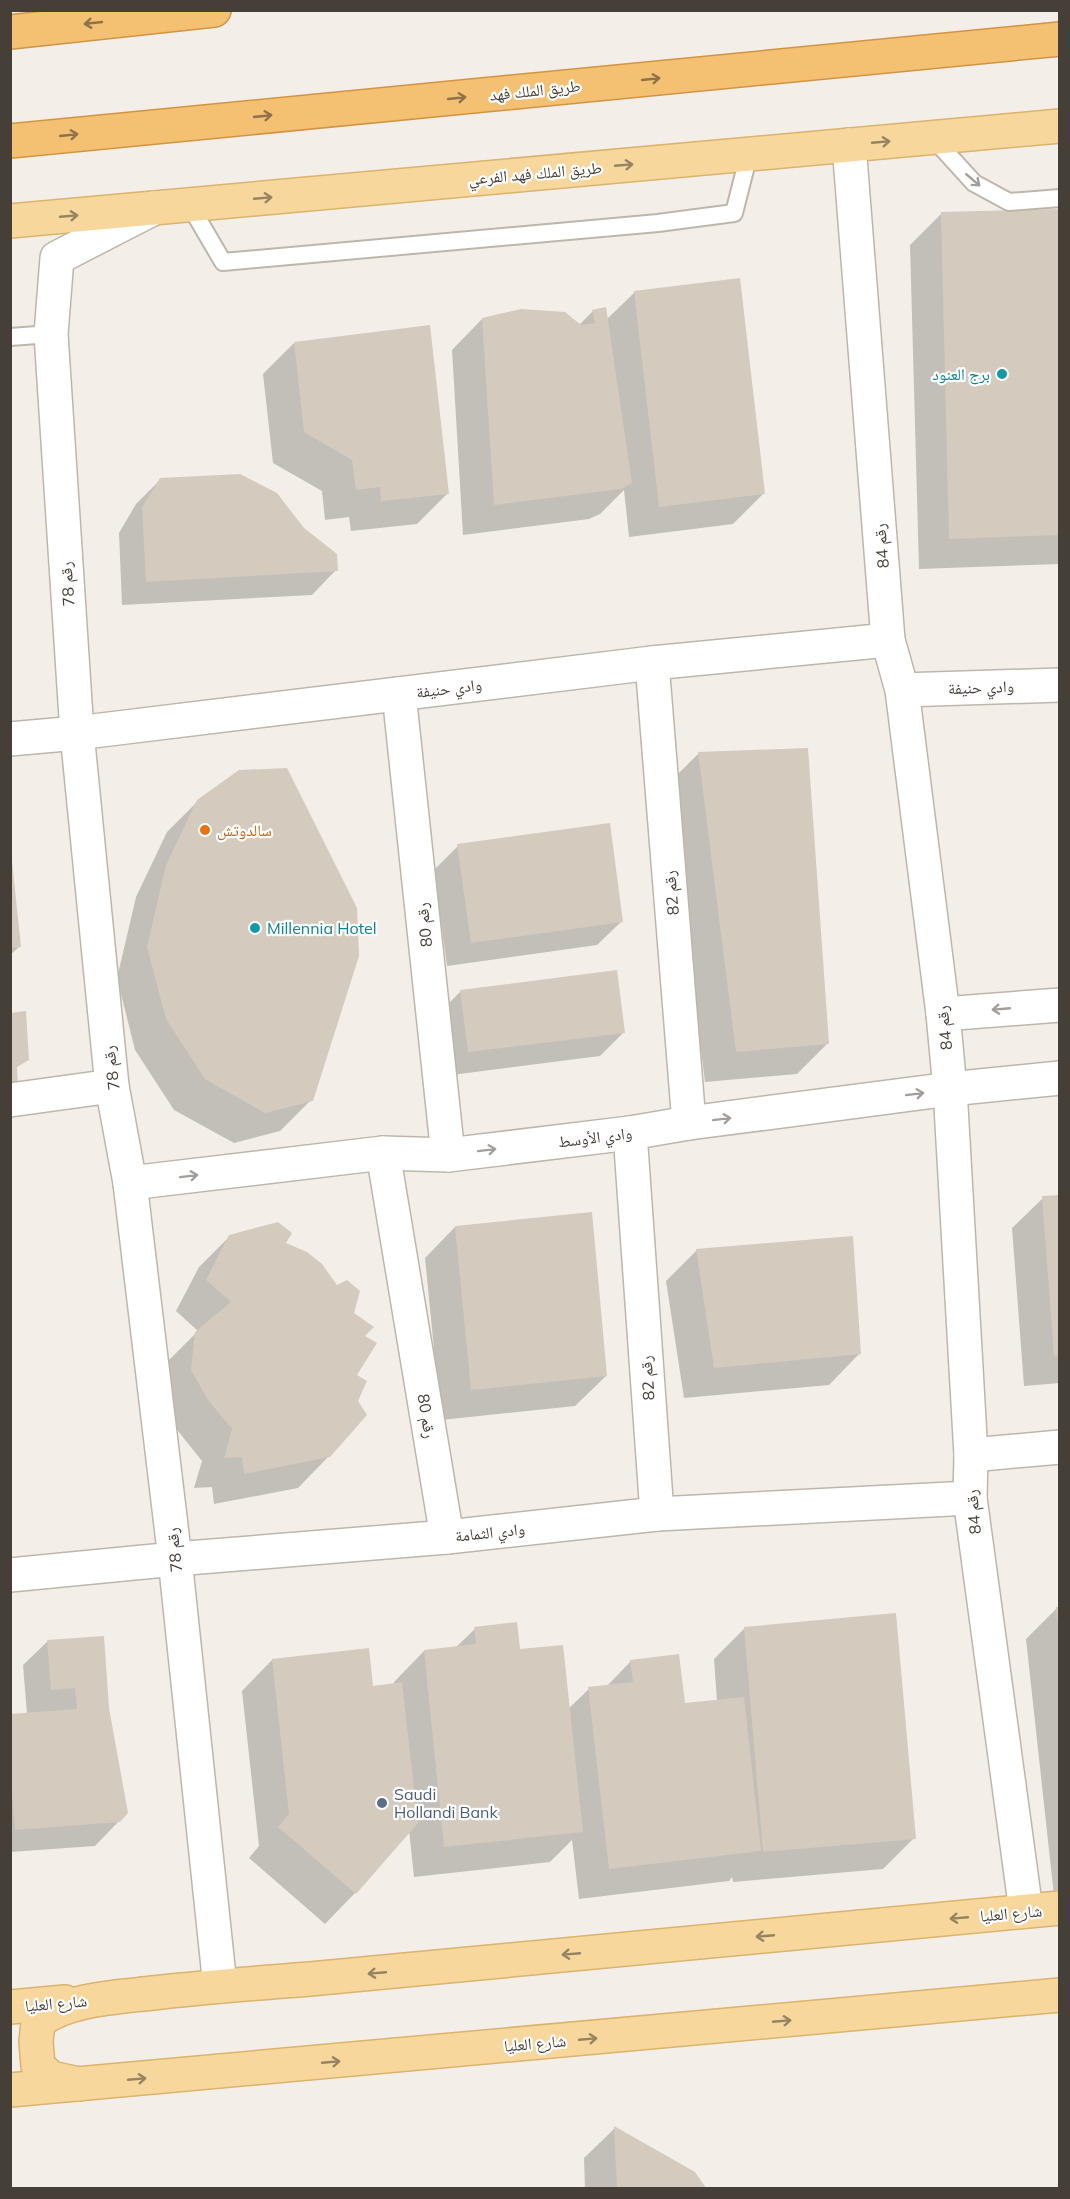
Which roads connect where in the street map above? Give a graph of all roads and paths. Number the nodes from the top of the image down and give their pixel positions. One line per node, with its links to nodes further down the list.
1 (214, 10): 2 (highway, one-way to 2)
2 (10, 32)
3 (1059, 39): 6 (highway, طريق الملك فهد, one-way to 3)
4 (1059, 126): 5 (main road, طريق الملك فهد الفرعي)
5 (932, 137): 7 (main road, طريق الملك فهد الفرعي, one-way to 5); 9 (lane, one-way to 9)
6 (10, 141)
7 (849, 145): 8 (main road, طريق الملك فهد الفرعي); 15 (street, رقم 84)
8 (749, 154): 10 (main road, طريق الملك فهد الفرعي, one-way to 8); 10 (lane)
9 (1059, 198)
10 (189, 204): 11 (main road, طريق الملك فهد الفرعي)
11 (156, 207): 12 (main road, طريق الملك فهد الفرعي, one-way to 11); 13 (street, رقم 78)
12 (10, 221)
13 (51, 334): 14 (lane); 20 (street, رقم 78)
14 (10, 337)
15 (888, 640): 16 (street, وادي حنيفة); 18 (street, رقم 84)
16 (652, 663): 19 (street, وادي حنيفة); 28 (street, رقم 82)
17 (1059, 685): 18 (street, وادي حنيفة)
18 (902, 690): 23 (street, رقم 84)
19 (399, 694): 20 (street, وادي حنيفة); 31 (street, رقم 80)
20 (77, 733): 21 (street, وادي حنيفة); 25 (street, رقم 78)
21 (10, 739)
22 (1059, 1005): 23 (street, one-way to 23)
23 (943, 1014): 26 (street, رقم 84)
24 (1059, 1078): 26 (street, وادي الأوسط)
25 (112, 1086): 27 (street); 32 (street, رقم 78)
26 (950, 1089): 28 (street, وادي الأوسط, one-way to 26); 34 (street, رقم 84)
27 (10, 1100)
28 (689, 1123): 29 (street, وادي الأوسط)
29 (630, 1133): 31 (street, وادي الأوسط, one-way to 29); 36 (street, رقم 82)
30 (384, 1153): 31 (street, وادي الأوسط); 32 (street, وادي الأوسط, one-way to 30); 37 (street, رقم 80)
31 (448, 1155)
32 (130, 1183): 38 (street, رقم 78)
33 (1059, 1447): 34 (street)
34 (971, 1455): 35 (street, رقم 84)
35 (970, 1498): 36 (street, وادي الثمامة); 41 (street, رقم 84)
36 (657, 1514): 37 (street, وادي الثمامة)
37 (447, 1537): 38 (street, وادي الثمامة)
38 (175, 1559): 39 (street, وادي الثمامة); 42 (street, رقم 78)
39 (10, 1575)
40 (1059, 1908): 41 (main road, شارع العليا)
41 (1026, 1911): 42 (main road, شارع العليا, one-way to 42)
42 (219, 1986): 44 (main road, شارع العليا)
43 (1059, 1995): 46 (main road, شارع العليا, one-way to 43)
44 (102, 1999): 45 (main road, شارع العليا); 46 (main road, شارع العليا)
45 (10, 2007)
46 (65, 2081): 47 (main road, شارع العليا)
47 (10, 2090)

